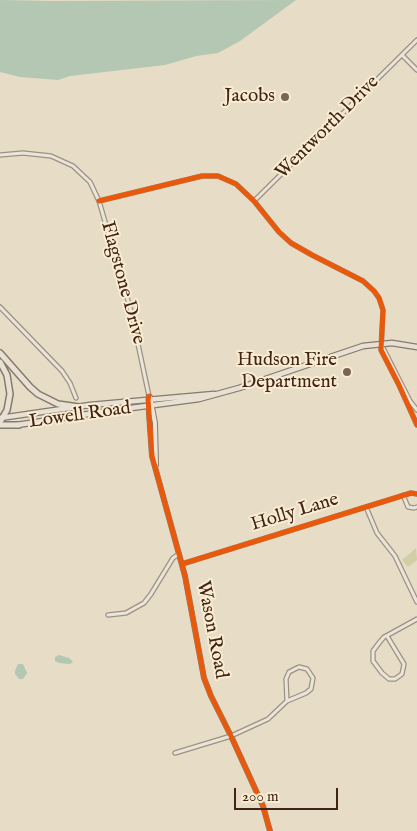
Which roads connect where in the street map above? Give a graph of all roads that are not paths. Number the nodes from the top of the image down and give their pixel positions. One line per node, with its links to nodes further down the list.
1 (417, 40): 2 (street, Wentworth Drive)
2 (402, 55): 3 (street); 6 (street, Wentworth Drive)
3 (417, 70)
4 (0, 155): 5 (street, Flagstone Drive)
5 (99, 201): 6 (street); 14 (street, Flagstone Drive)
6 (254, 201): 8 (street)
7 (0, 307): 13 (street)
8 (381, 343): 9 (main road, Lowell Road); 12 (main road, Lowell Road); 17 (street); 18 (street)
9 (417, 347)
10 (0, 353): 15 (highway)
11 (0, 362): 19 (highway)
12 (220, 394): 14 (main road, Lowell Road); 16 (main road, Lowell Road)
13 (76, 398)
14 (149, 398): 15 (main road, Lowell Road); 16 (street, Wason Road)
15 (79, 406): 19 (main road, Lowell Road)
16 (151, 406): 21 (main road, Lowell Road); 26 (street, Wason Road)
17 (417, 411): 18 (street)
18 (412, 414): 20 (street)
19 (1, 422): 21 (highway)
20 (417, 424)
21 (18, 425)
22 (417, 494): 23 (street, Holly Lane)
23 (403, 495): 24 (street, Holly Lane); 25 (street)
24 (366, 507): 27 (street, Holly Lane); 28 (street)
25 (417, 507)
26 (179, 554): 27 (street, Wason Road); 29 (street)
27 (182, 564): 33 (street, Wason Road)
28 (417, 602)
29 (108, 615)
30 (417, 619): 31 (street)
31 (387, 636): 31 (street)
32 (287, 701): 32 (street); 33 (street)
33 (231, 736): 34 (street); 35 (street, Wason Road)
34 (175, 753)
35 (270, 831)

